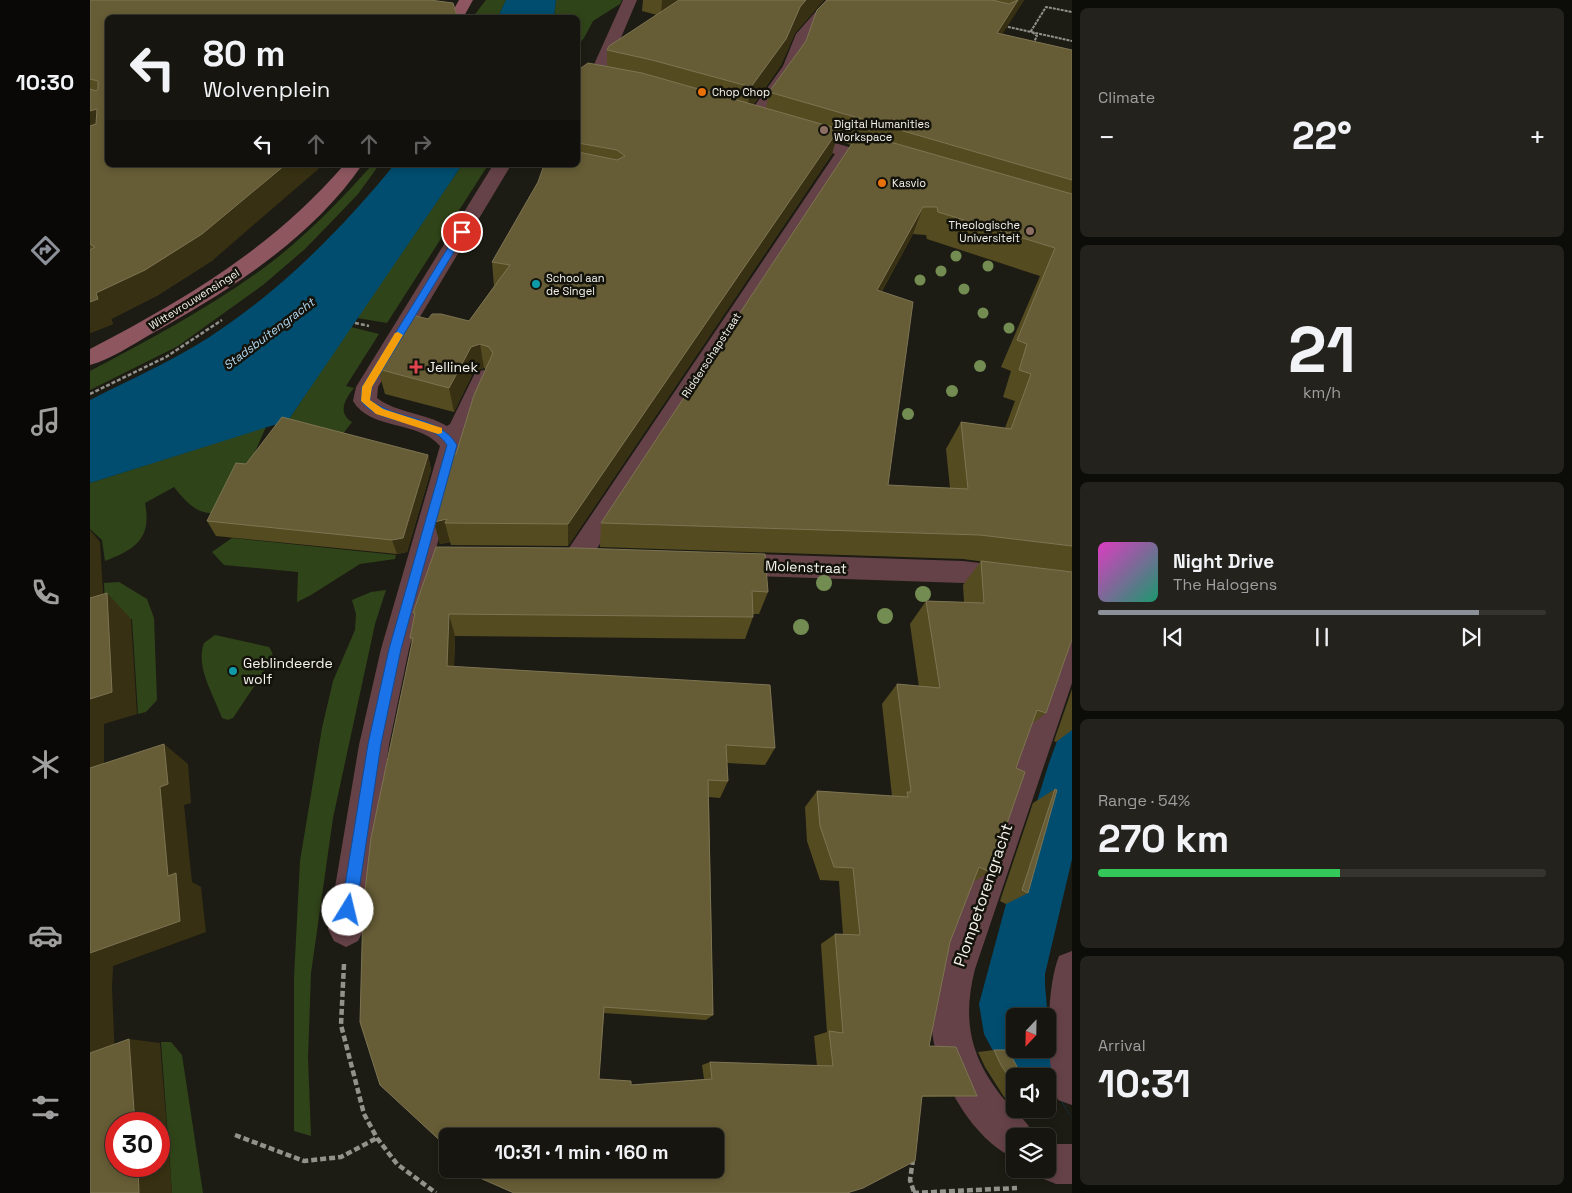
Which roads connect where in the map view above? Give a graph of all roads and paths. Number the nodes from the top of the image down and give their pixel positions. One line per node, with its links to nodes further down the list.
1 (466, 0): 5 (street)
2 (630, 0): 7 (street)
3 (834, 0): 14 (street)
4 (1072, 12): 9 (path)
5 (458, 15)
6 (1000, 25): 9 (path)
7 (619, 26): 8 (street); 12 (street)
8 (639, 26)
9 (1035, 33): 10 (path); 11 (path)
10 (1072, 41)
11 (1033, 44)
12 (594, 80)
13 (733, 117): 14 (street)
14 (751, 122): 15 (street)
15 (845, 152): 18 (street); 27 (street, Ridderschapstraat)
16 (351, 167): 21 (street, Wittevrouwensingel)
17 (501, 167): 23 (street)
18 (895, 167)
19 (355, 323): 20 (path)
20 (361, 324)
21 (90, 358)
22 (483, 378): 23 (street)
23 (446, 436): 24 (street)
24 (420, 558): 25 (street); 32 (street)
25 (449, 558)
26 (547, 559): 27 (street)
27 (576, 559): 28 (street)
28 (606, 560)
29 (704, 563): 30 (street, Molenstraat)
30 (1072, 585)
31 (1072, 641): 35 (street, Plompetorengracht)
32 (346, 929): 37 (path)
33 (1072, 968): 34 (street)
34 (1072, 1086)
35 (1006, 1129)
36 (235, 1135): 37 (path)
37 (377, 1138): 40 (path)
38 (914, 1152): 41 (path)
39 (1006, 1176): 41 (path)
40 (436, 1193)
41 (913, 1193)

